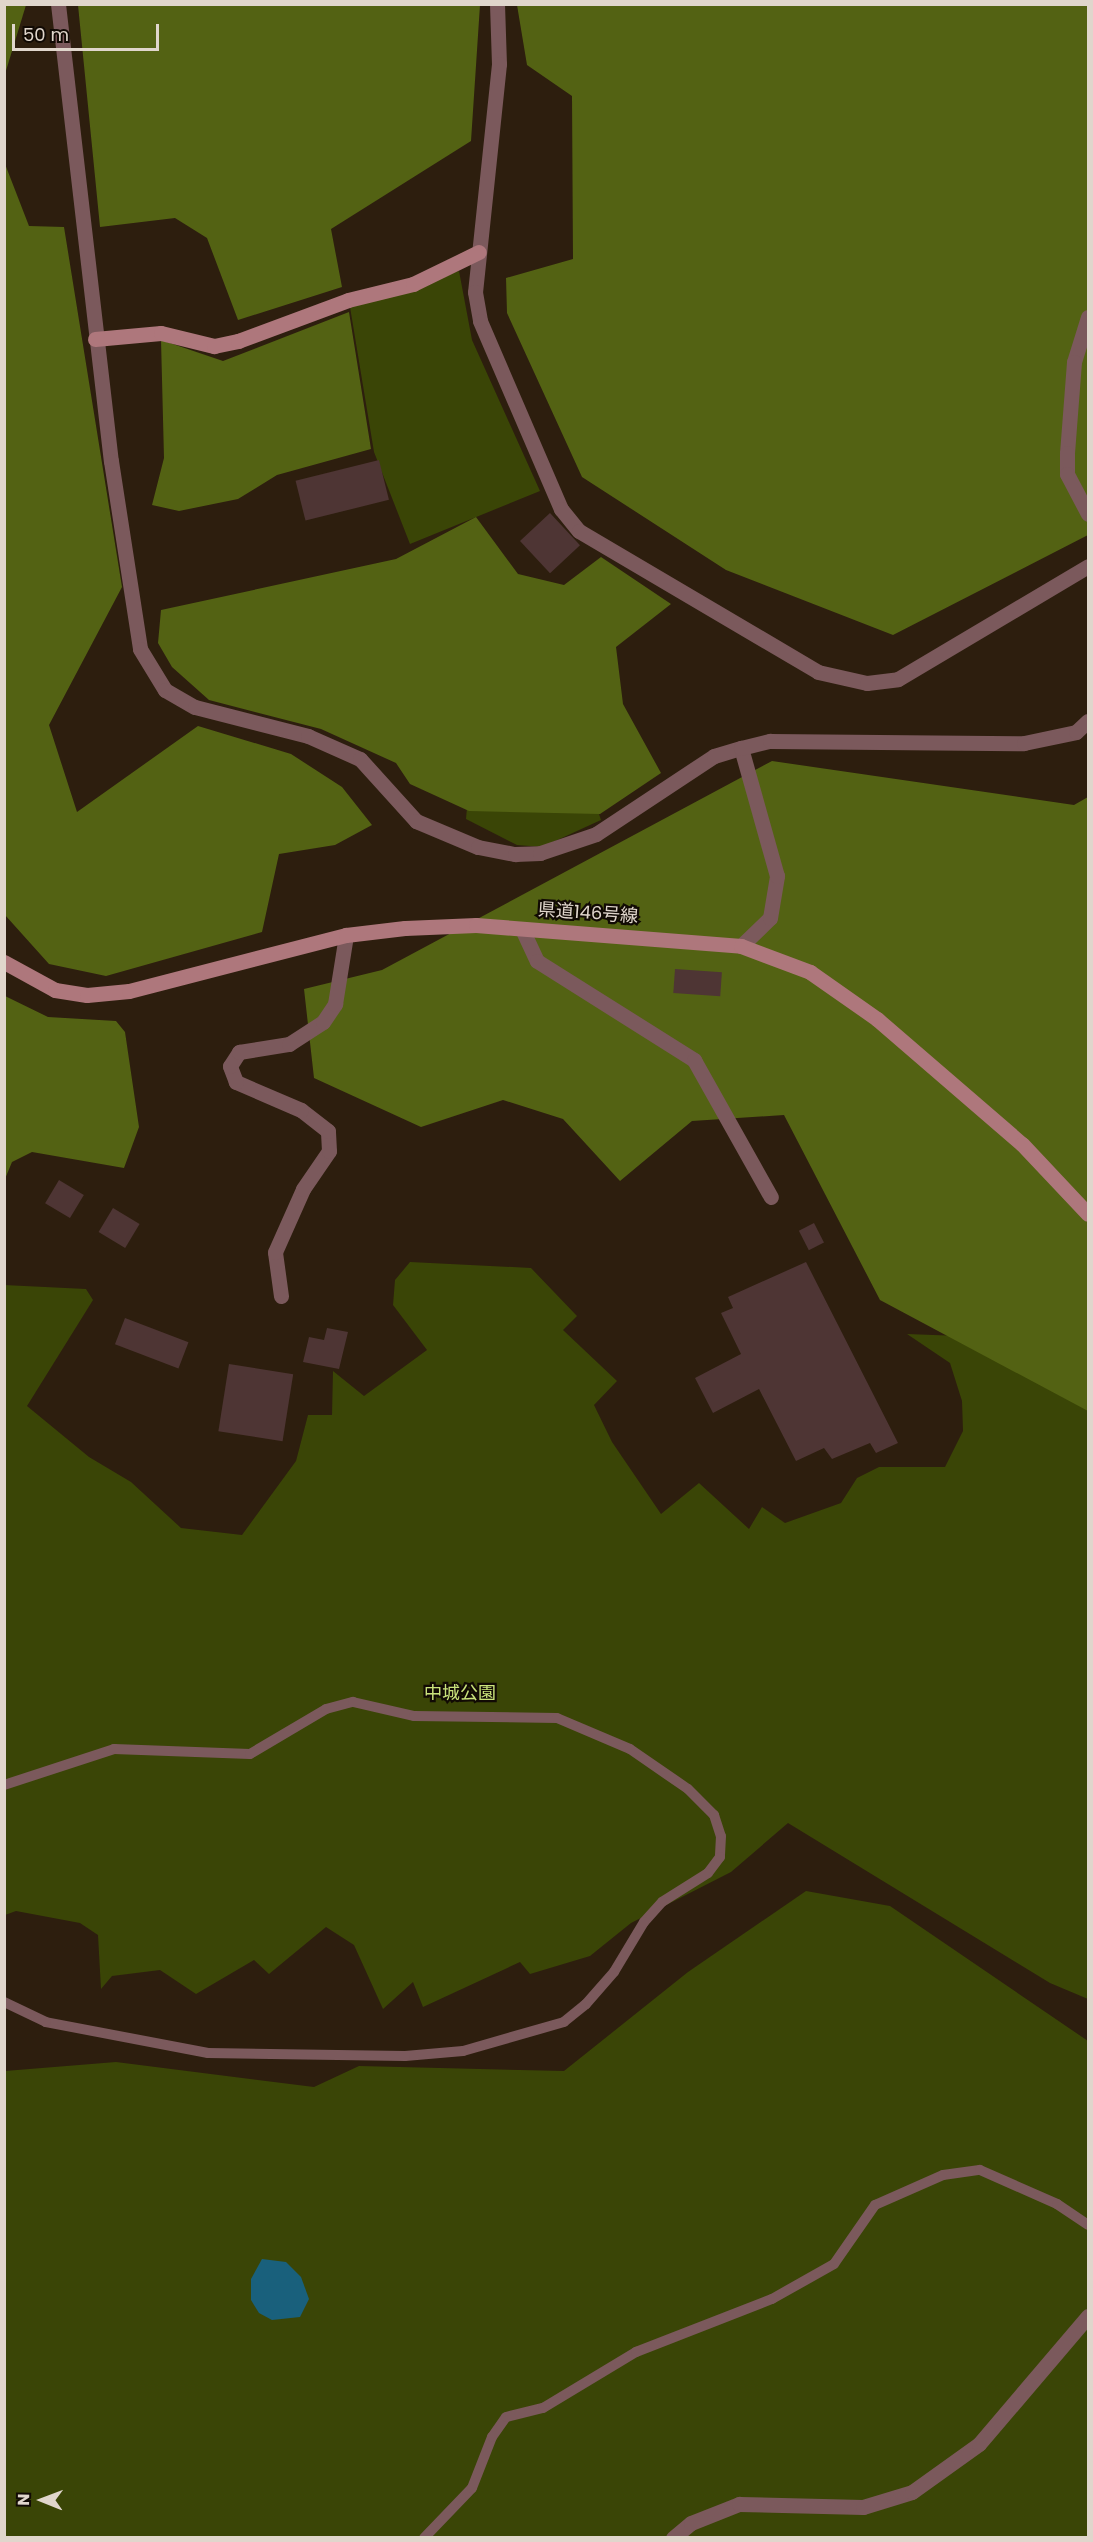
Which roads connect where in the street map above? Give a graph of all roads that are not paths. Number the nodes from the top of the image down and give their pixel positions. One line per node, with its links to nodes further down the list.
1 (58, 4): 5 (street)
2 (497, 4): 3 (street)
3 (479, 252): 5 (main road); 7 (street)
4 (1089, 317): 6 (street)
5 (95, 339): 9 (street)
6 (1089, 514)
7 (1089, 567)
8 (1089, 721): 9 (street)
9 (741, 748): 12 (street)
10 (522, 929): 11 (main road, 県道146号線); 12 (main road, 県道146号線); 14 (street)
11 (346, 935): 13 (main road, 県道146号線); 16 (street)
12 (741, 946): 15 (main road, 県道146号線)
13 (4, 962)
14 (771, 1197)
15 (1089, 1214)
16 (281, 1296)
17 (4, 1785): 18 (lane)
18 (4, 2002)
19 (1089, 2225): 21 (lane)
20 (1089, 2316): 22 (street)
21 (424, 2538)
22 (673, 2538)

